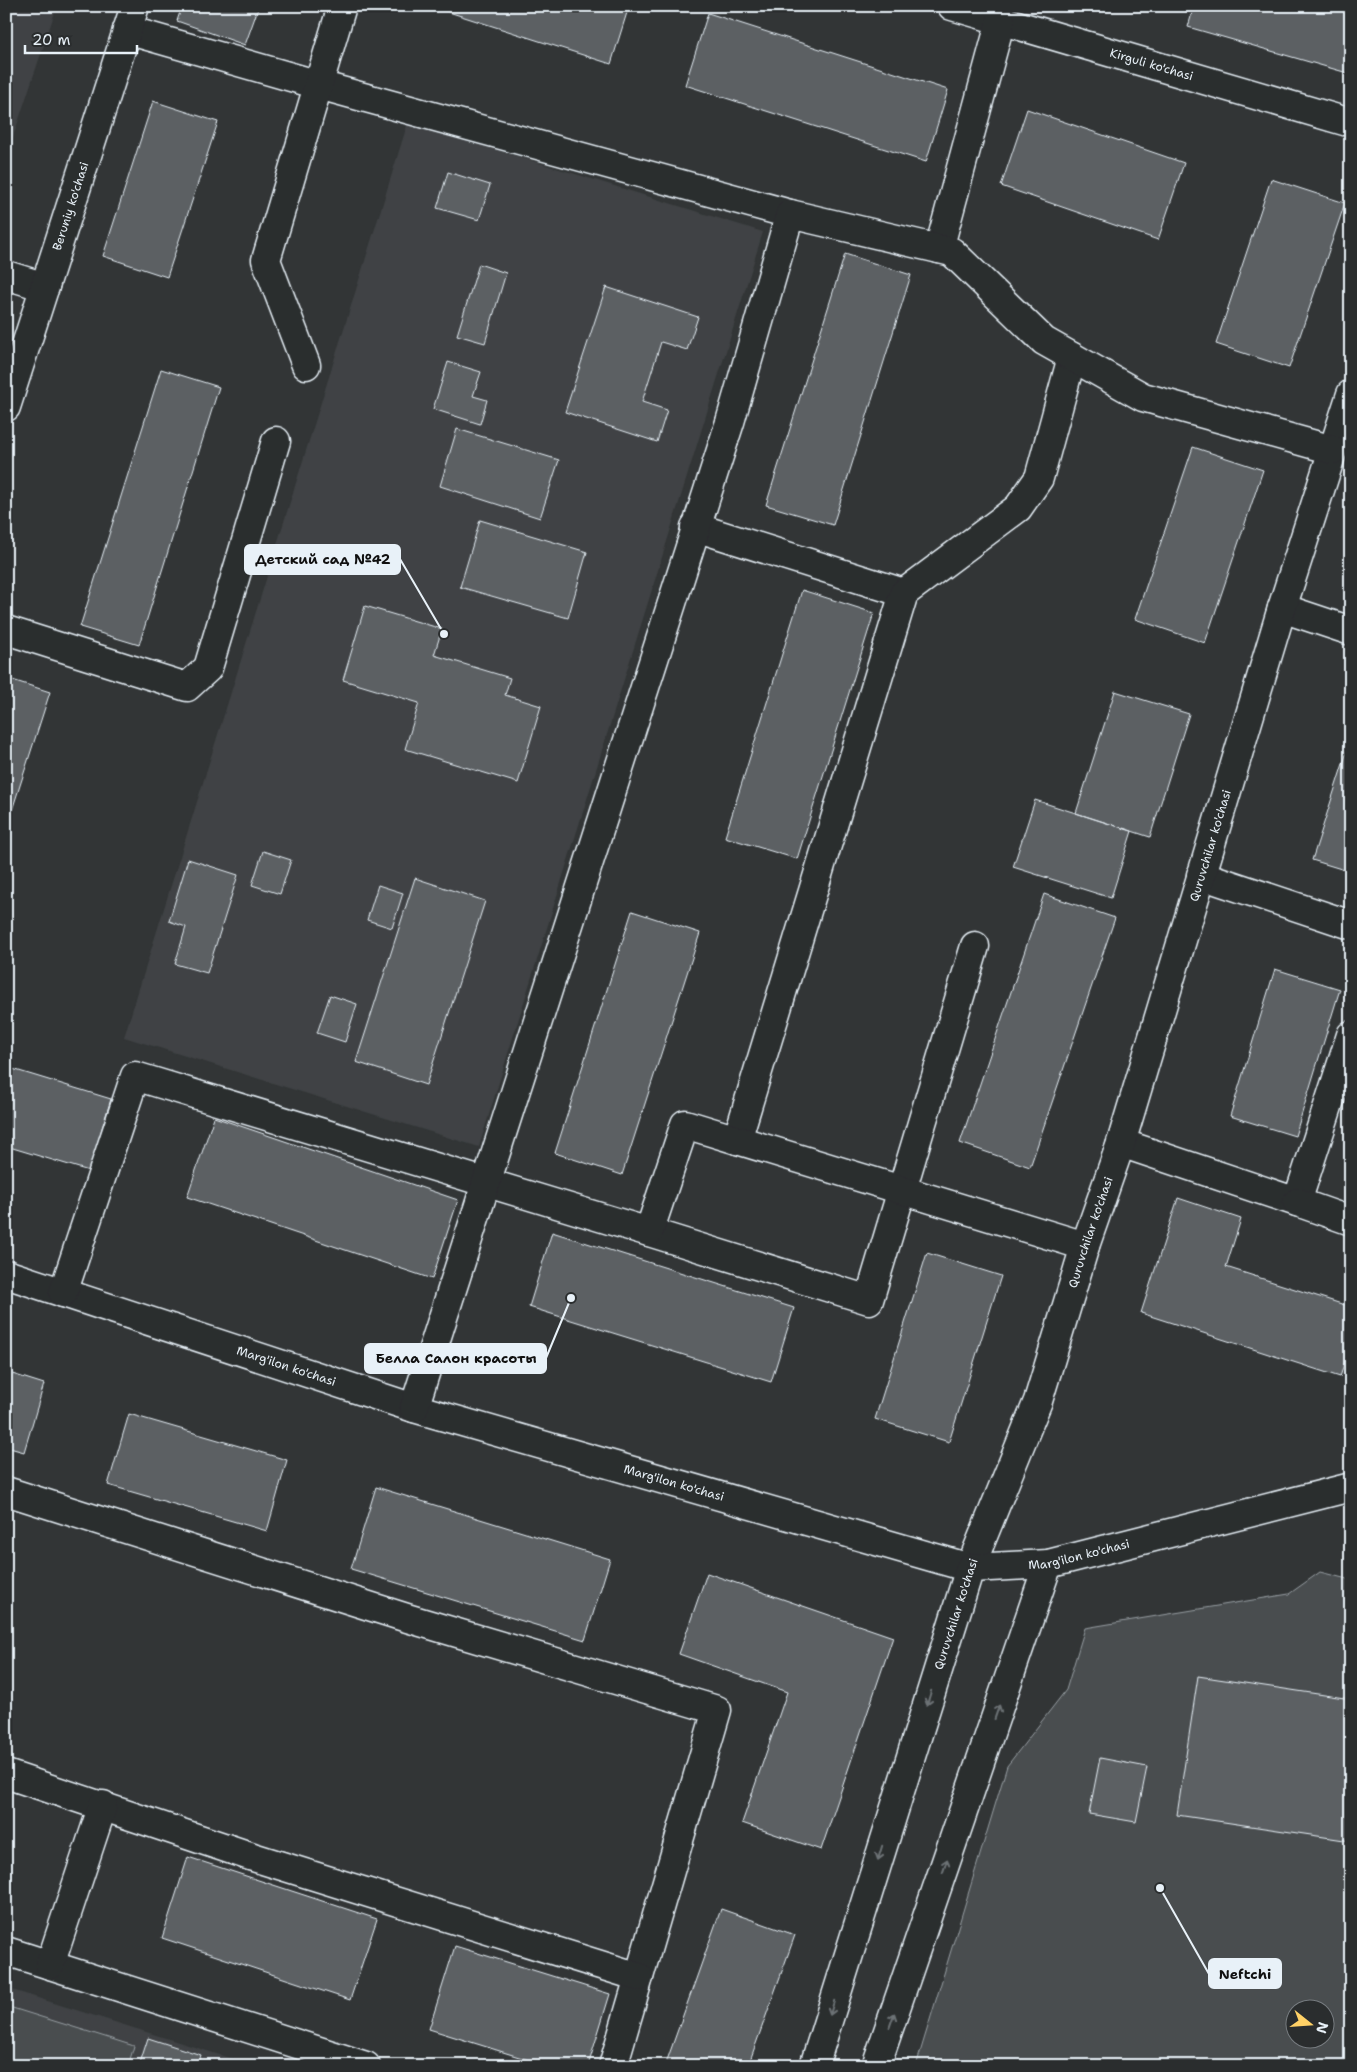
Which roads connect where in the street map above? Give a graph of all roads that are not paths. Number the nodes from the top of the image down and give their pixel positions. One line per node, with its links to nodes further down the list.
1 (342, 6): 5 (street)
2 (952, 6): 4 (street, Kirguli ko'chasi)
3 (131, 18): 5 (street); 10 (street, Beruniy ko'chasi)
4 (1001, 20): 6 (street, Kirguli ko'chasi); 8 (street)
5 (319, 85): 7 (street); 12 (street)
6 (1351, 123)
7 (790, 214): 8 (street); 17 (street)
8 (939, 249): 11 (street)
9 (6, 275): 10 (street)
10 (45, 287): 14 (street, Beruniy ko'chasi)
11 (1072, 357): 16 (street); 18 (street)
12 (306, 365)
13 (1351, 394): 16 (street, Quruvchilar ko'chasi)
14 (6, 407)
15 (276, 441): 20 (street)
16 (1333, 450): 19 (street, Quruvchilar ko'chasi)
17 (696, 527): 18 (street); 28 (street)
18 (904, 593): 26 (street)
19 (1282, 608): 21 (street); 22 (street, Quruvchilar ko'chasi)
20 (6, 630)
21 (1351, 631)
22 (1202, 875): 23 (street); 27 (street, Quruvchilar ko'chasi)
23 (1351, 924)
24 (975, 946): 29 (street)
25 (1351, 1035): 30 (street)
26 (737, 1140): 29 (street); 32 (street)
27 (1121, 1143): 30 (street); 33 (street, Quruvchilar ko'chasi)
28 (485, 1182): 32 (street); 35 (street); 36 (street)
29 (902, 1190): 32 (street); 33 (street)
30 (1296, 1202): 31 (street)
31 (1351, 1222)
32 (649, 1232)
33 (1085, 1246): 40 (street, Quruvchilar ko'chasi)
34 (6, 1274): 35 (street, Marg'ilon ko'chasi)
35 (63, 1293): 36 (street, Marg'ilon ko'chasi)
36 (414, 1408): 40 (street, Marg'ilon ko'chasi)
37 (1351, 1487): 39 (street, Marg'ilon ko'chasi)
38 (6, 1492): 45 (street)
39 (1048, 1564): 40 (street, Marg'ilon ko'chasi); 49 (street, one-way to 39)
40 (970, 1568): 48 (street, Quruvchilar ko'chasi, one-way to 48)
41 (6, 1774): 42 (street)
42 (103, 1805): 44 (street); 45 (street)
43 (6, 1951): 44 (street)
44 (50, 1965): 46 (street)
45 (639, 1976): 47 (street)
46 (366, 2066)
47 (613, 2066)
48 (814, 2066)
49 (876, 2066)

